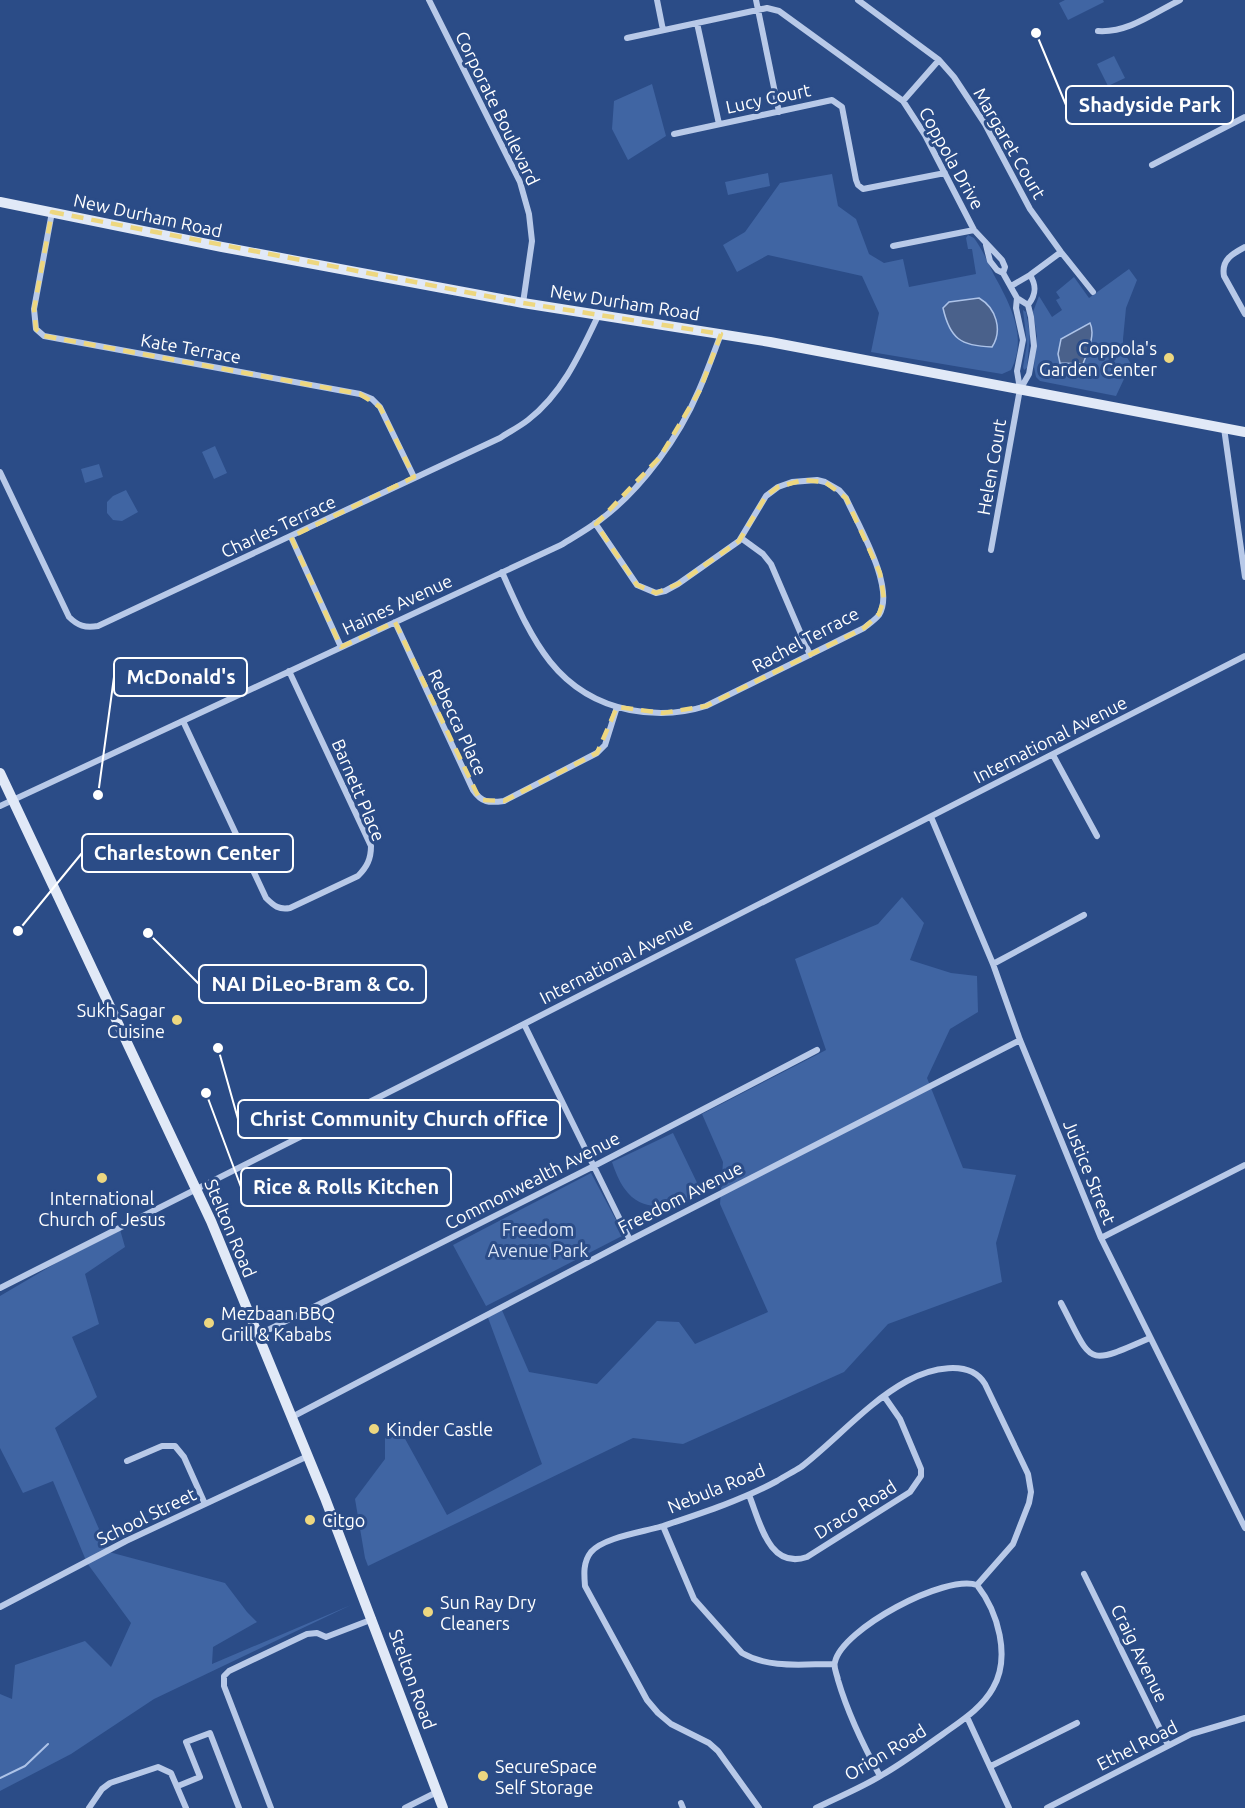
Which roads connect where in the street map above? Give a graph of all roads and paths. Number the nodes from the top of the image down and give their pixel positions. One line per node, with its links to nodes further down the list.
1 (429, 0): 31 (street, Corporate Boulevard)
2 (657, 0): 8 (street)
3 (756, 0): 6 (street)
4 (1180, 0): 9 (street)
5 (862, 1): 11 (street, Margaret Court)
6 (758, 9): 7 (street, Coppola Drive); 12 (street, Coppola Drive); 13 (street)
7 (697, 23): 8 (street, Coppola Drive); 15 (street)
8 (663, 30): 10 (street, Coppola Drive)
9 (1098, 30)
10 (627, 38)
11 (939, 60): 12 (street); 25 (street, Margaret Court)
12 (903, 101): 18 (street, Coppola Drive)
13 (779, 112): 15 (street, Lucy Court); 18 (street, Lucy Court)
14 (1245, 117): 17 (street)
15 (719, 124): 16 (street, Lucy Court)
16 (674, 134)
17 (1152, 165)
18 (945, 173): 21 (street, Coppola Drive)
19 (0, 202): 20 (main road, New Durham Road)
20 (52, 212): 31 (main road, New Durham Road); 40 (street, Kate Terrace)
21 (974, 230): 22 (street, Coppola Drive); 23 (street)
22 (986, 245): 26 (street, Coppola Drive); 26 (street, Coppola Drive)
23 (893, 246)
24 (1245, 247): 33 (street)
25 (1061, 252): 27 (street); 29 (street, Margaret Court)
26 (1003, 273): 28 (street, Coppola Drive)
27 (1030, 275): 28 (street); 32 (street)
28 (1011, 286): 30 (street, Coppola Drive)
29 (1093, 292)
30 (1017, 298): 32 (street); 36 (street, Coppola Drive)
31 (523, 303): 34 (main road, New Durham Road)
32 (1028, 305): 36 (street)
33 (1245, 314)
34 (598, 316): 35 (main road, New Durham Road); 40 (street, Charles Terrace)
35 (721, 334): 36 (main road, New Durham Road); 41 (street, Haines Avenue)
36 (1020, 388): 37 (main road, New Durham Road); 44 (street, Helen Court)
37 (1224, 428): 38 (main road, New Durham Road); 46 (street)
38 (1245, 432)
39 (0, 472): 42 (street, Charles Terrace)
40 (414, 477): 42 (street, Charles Terrace)
41 (595, 523): 43 (street, Rachel Terrace); 45 (street, Haines Avenue)
42 (291, 537): 48 (street)
43 (741, 538): 49 (street); 49 (street, Rachel Terrace)
44 (991, 550)
45 (502, 572): 47 (street, Haines Avenue); 52 (street, Rachel Terrace)
46 (1245, 577)
47 (395, 622): 48 (street, Haines Avenue); 52 (street, Rebecca Place)
48 (340, 647): 51 (street, Haines Avenue)
49 (810, 655): 52 (street, Rachel Terrace)
50 (1245, 656): 54 (street, International Avenue)
51 (290, 671): 53 (street, Haines Avenue); 53 (street, Barnett Place)
52 (617, 707)
53 (183, 721): 56 (street, Haines Avenue)
54 (1053, 755): 58 (street, International Avenue); 59 (street)
55 (0, 773): 56 (main road, Stelton Road)
56 (13, 800): 57 (street, Haines Avenue); 67 (main road, Stelton Road)
57 (0, 806)
58 (931, 816): 61 (street, Justice Street); 62 (street, International Avenue)
59 (1097, 836)
60 (1084, 915): 61 (street)
61 (993, 964): 63 (street, Justice Street)
62 (524, 1024): 65 (street); 67 (street, International Avenue)
63 (1020, 1040): 68 (street, Justice Street); 69 (street, Freedom Avenue)
64 (817, 1050): 65 (street, Commonwealth Avenue)
65 (594, 1166): 69 (street); 72 (street, Commonwealth Avenue)
66 (1245, 1166): 68 (street)
67 (197, 1189): 70 (street, International Avenue); 72 (main road, Stelton Road)
68 (1101, 1238): 73 (street, Justice Street)
69 (630, 1239): 75 (street, Freedom Avenue)
70 (0, 1288)
71 (1060, 1303): 73 (street)
72 (258, 1335): 75 (main road, Stelton Road)
73 (1150, 1338): 81 (street, Justice Street)
74 (884, 1396): 78 (street, Nebula Road); 78 (street, Draco Road); 83 (street, Nebula Road)
75 (292, 1417): 76 (main road, Stelton Road)
76 (308, 1456): 79 (street, School Street); 85 (main road, Stelton Road)
77 (127, 1461): 79 (street)
78 (749, 1495): 80 (street, Nebula Road)
79 (205, 1504): 84 (street, School Street)
80 (663, 1526): 86 (street); 101 (street, Nebula Road)
81 (1245, 1528)
82 (1084, 1574): 90 (street, Craig Avenue)
83 (977, 1585): 86 (street); 87 (street, Orion Road)
84 (0, 1607)
85 (373, 1619): 94 (main road, Stelton Road); 98 (street)
86 (834, 1664): 92 (street)
87 (967, 1717): 91 (street); 92 (street, Orion Road)
88 (1245, 1718): 90 (street, Ethel Road)
89 (1077, 1723): 91 (street)
90 (1168, 1745): 104 (street, Ethel Road)
91 (991, 1766): 103 (street)
92 (880, 1776): 102 (street, Orion Road)
93 (178, 1786): 95 (street); 96 (street); 97 (street)
94 (437, 1792): 99 (street); 100 (main road, Stelton Road)
95 (89, 1808)
96 (186, 1808)
97 (239, 1808)
98 (272, 1808)
99 (405, 1808)
100 (443, 1808)
101 (759, 1808)
102 (816, 1808)
103 (1009, 1808)
104 (1047, 1808)

